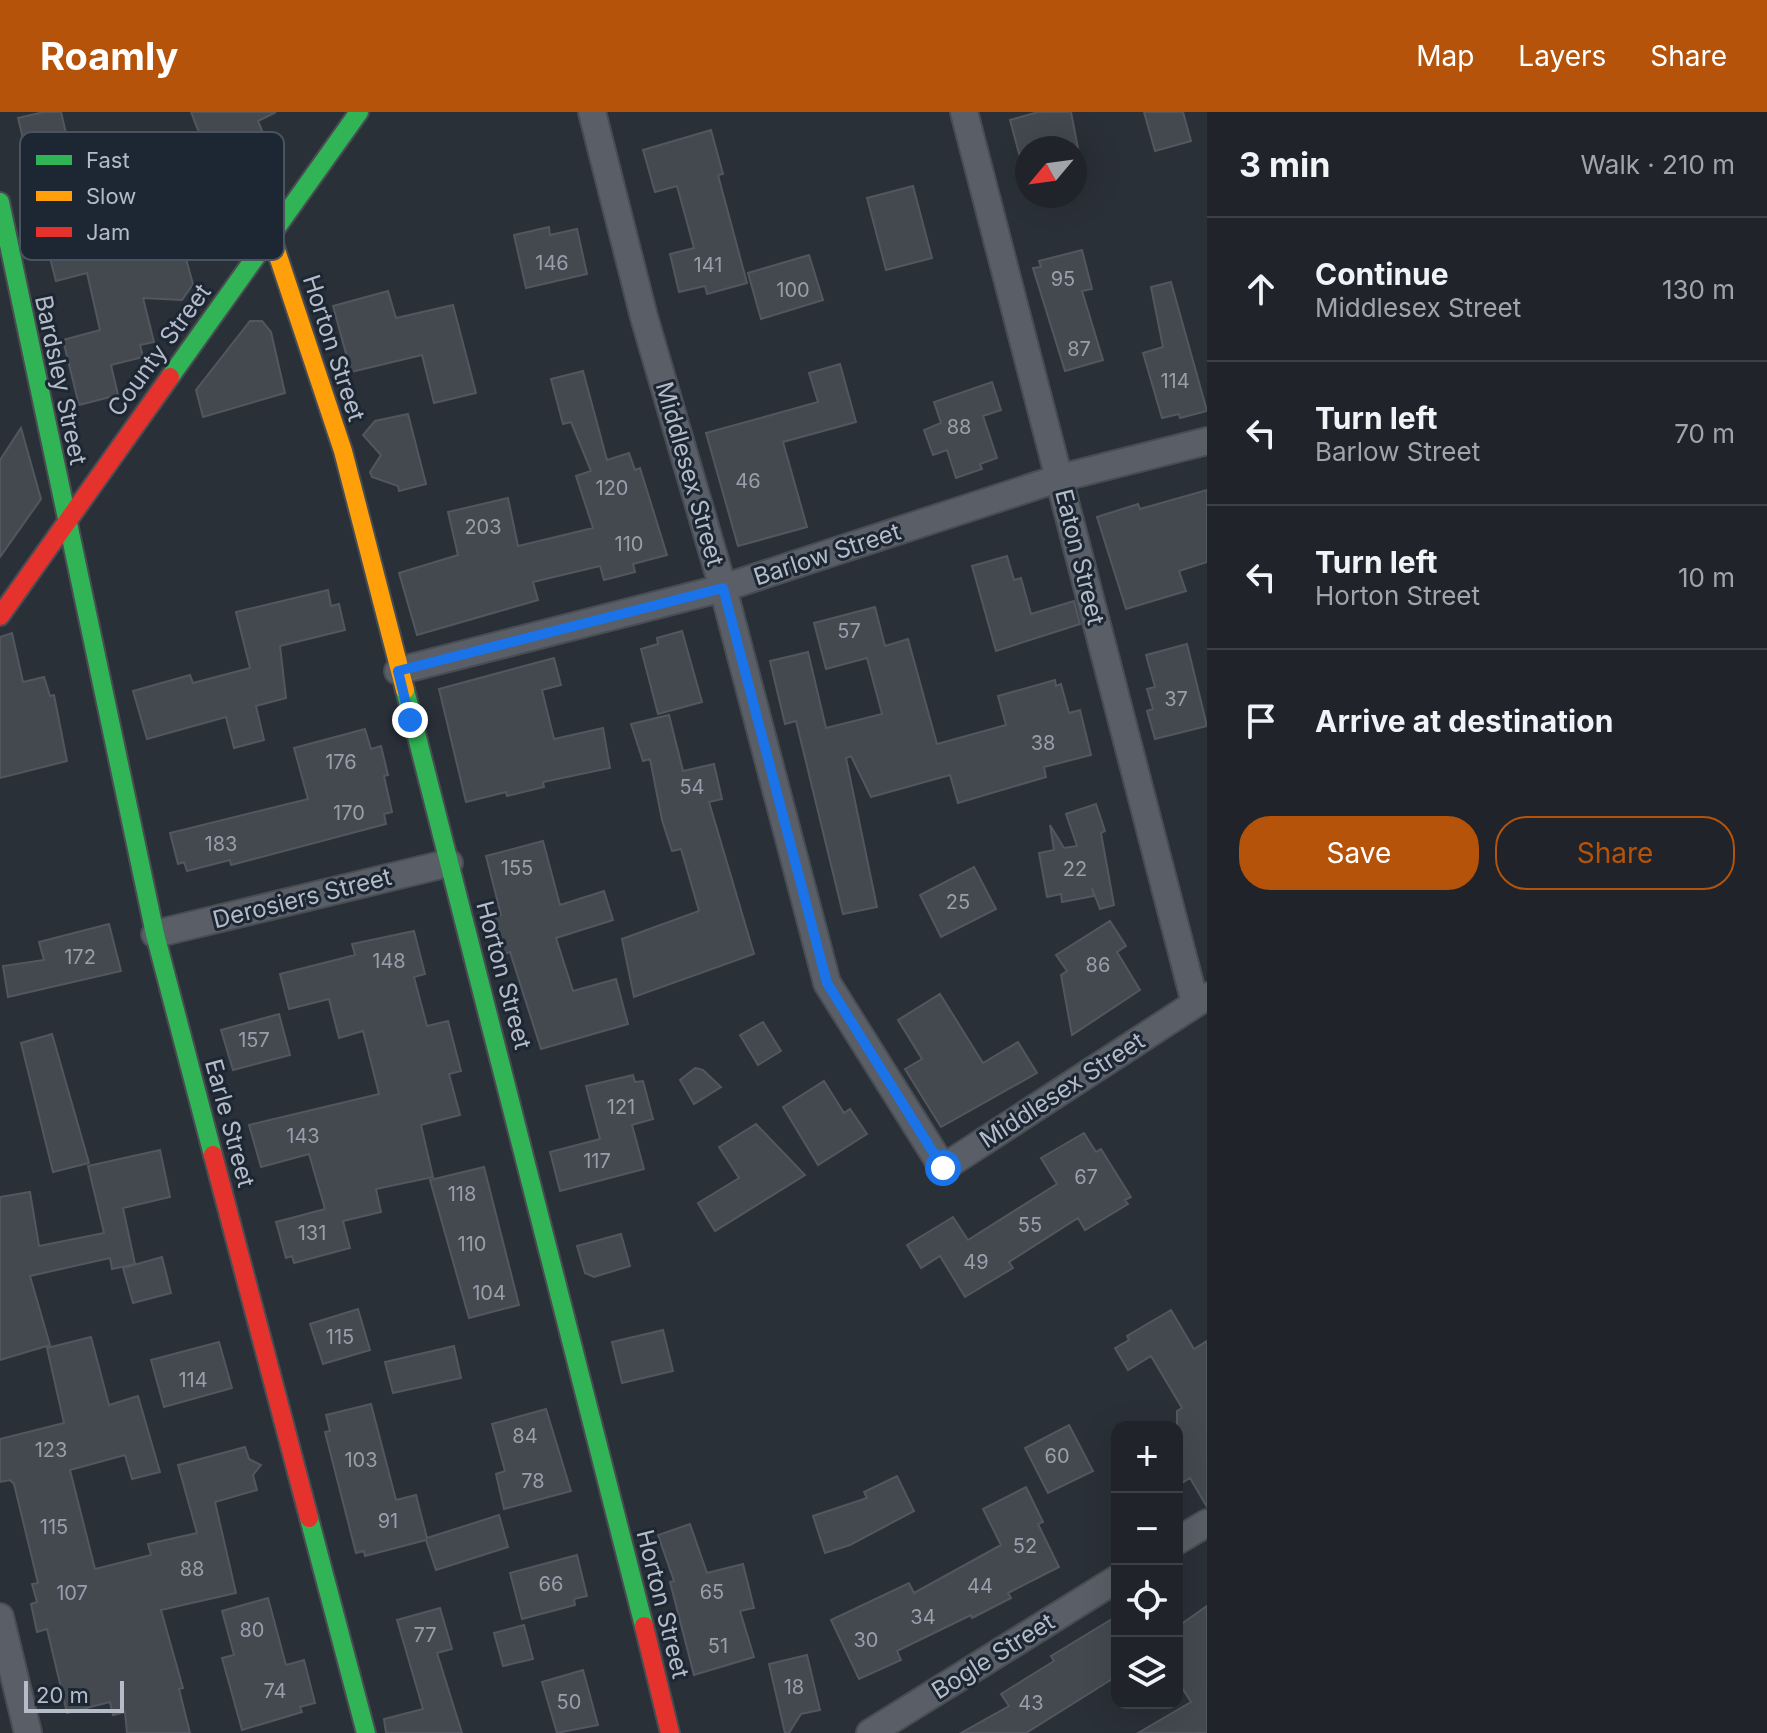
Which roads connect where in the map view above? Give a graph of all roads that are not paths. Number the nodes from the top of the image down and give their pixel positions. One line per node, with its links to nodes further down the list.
1 (359, 112): 5 (street, County Street)
2 (592, 112): 11 (street, Middlesex Street)
3 (964, 112): 9 (street, Eaton Street)
4 (0, 202): 10 (street, Bardsley Street)
5 (284, 217)
6 (253, 260): 10 (street, County Street)
7 (279, 260): 13 (street, Horton Street)
8 (1207, 441): 9 (street, Barlow Street)
9 (1060, 478): 11 (street, Barlow Street); 16 (street, Eaton Street)
10 (66, 522): 12 (street, County Street); 15 (street, Earle Street)
11 (723, 588): 13 (street, Barlow Street); 16 (street, Middlesex Street)
12 (0, 616)
13 (398, 671): 14 (street, Horton Street)
14 (449, 863): 15 (street, Derosiers Street); 23 (street, Horton Street)
15 (155, 934): 22 (street, Earle Street)
16 (1201, 999)
17 (1207, 1523): 18 (street)
18 (1183, 1537)
19 (1111, 1583): 24 (street, Bogle Street)
20 (0, 1617): 21 (street)
21 (28, 1733)
22 (366, 1733)
23 (670, 1733)
24 (870, 1733)

